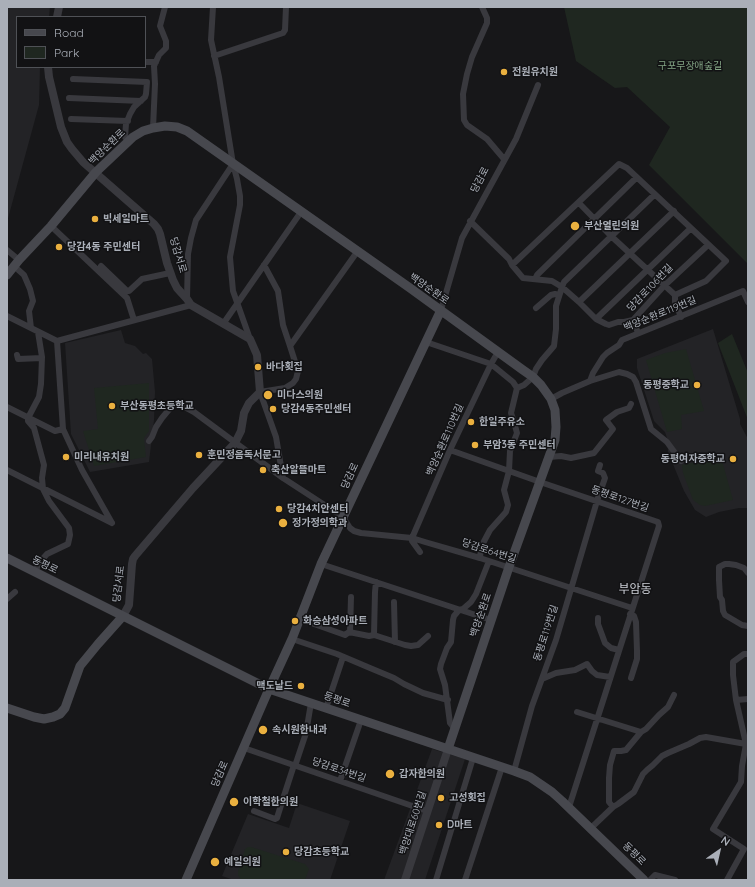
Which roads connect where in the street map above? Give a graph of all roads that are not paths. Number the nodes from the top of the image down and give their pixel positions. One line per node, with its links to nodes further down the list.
1 (165, 7): 7 (street)
2 (213, 7): 5 (street)
3 (286, 7): 5 (street)
4 (482, 7): 17 (street)
5 (214, 56): 18 (street)
6 (146, 62): 7 (street)
7 (156, 62): 15 (street)
8 (48, 68): 19 (street, 당감서로)
9 (73, 79): 12 (street)
10 (538, 85): 17 (street, 당감로)
11 (69, 98): 12 (street)
12 (141, 101): 14 (street)
13 (71, 119): 14 (street)
14 (128, 121): 16 (street)
15 (153, 128): 16 (main road, 백양순환로); 18 (main road, 백양순환로)
16 (128, 141): 19 (main road, 백양순환로)
17 (504, 158): 26 (street, 당감로)
18 (233, 164): 24 (main road, 백양순환로); 46 (street); 49 (street)
19 (96, 172): 27 (main road, 백양순환로); 39 (street, 당감서로)
20 (636, 178): 21 (street); 22 (street); 25 (street)
21 (654, 195): 23 (street); 29 (street)
22 (579, 203): 25 (street); 36 (street)
23 (674, 211): 28 (street); 33 (street)
24 (301, 212): 32 (main road, 백양순환로); 35 (street)
25 (594, 219): 29 (street); 41 (street)
26 (470, 221): 36 (street, 당감로106번길); 51 (street, 당감로)
27 (51, 226): 34 (main road, 백양순환로); 55 (street)
28 (691, 228): 30 (street); 38 (street)
29 (611, 236): 33 (street); 43 (street)
30 (708, 245): 42 (street, 당감로106번길); 45 (street)
31 (7, 250): 34 (street)
32 (357, 252): 51 (main road, 백양순환로); 64 (street)
33 (630, 253): 38 (street); 47 (street)
34 (16, 263): 40 (main road, 백양순환로); 58 (street)
35 (264, 265): 49 (street); 64 (street)
36 (512, 265): 41 (street, 당감로106번길)
37 (101, 266): 39 (street)
38 (648, 270): 42 (street); 54 (street)
39 (170, 273): 46 (street, 당감서로)
40 (7, 275)
41 (535, 279): 43 (street, 당감로106번길)
42 (664, 286): 45 (street); 56 (street, 당감로106번길)
43 (562, 287): 44 (street); 47 (street, 당감로106번길)
44 (559, 295): 50 (street); 69 (street)
45 (675, 295): 53 (street)
46 (189, 302): 55 (street); 57 (street, 당감서로)
47 (579, 302): 54 (street, 당감로106번길)
48 (748, 302): 53 (street, 백양순환로119번길)
49 (237, 304): 57 (street); 61 (street)
50 (536, 308)
51 (441, 310): 63 (main road, 당감로); 65 (main road, 백양순환로)
52 (7, 316): 58 (street)
53 (681, 317): 60 (street, 백양순환로119번길)
54 (596, 318): 56 (street, 당감로106번길)
55 (134, 320): 62 (street)
56 (633, 320): 60 (street)
57 (223, 324): 61 (street, 당감서로)
58 (31, 328): 59 (street)
59 (38, 332): 62 (street); 67 (street)
60 (638, 333): 70 (street, 백양순환로119번길)
61 (250, 339): 72 (street)
62 (57, 341): 77 (street)
63 (426, 342): 68 (street); 90 (main road, 당감로)
64 (290, 346): 72 (street)
65 (498, 352): 68 (street, 백양순환로110번길); 69 (main road, 백양순환로)
66 (17, 355): 67 (street)
67 (42, 358): 76 (street)
68 (491, 364): 71 (street); 80 (street, 백양순환로110번길)
69 (533, 377): 71 (street); 73 (main road, 백양순환로)
70 (590, 381): 73 (street); 82 (street)
71 (517, 388): 85 (street)
72 (260, 392): 79 (street, 당감서로); 86 (street)
73 (551, 398): 81 (main road, 백양순환로)
74 (631, 404): 81 (street)
75 (7, 407): 76 (street)
76 (28, 418): 77 (street); 88 (street)
77 (63, 429): 88 (street)
78 (149, 441): 79 (street)
79 (235, 443): 86 (street, 당감로64번길); 108 (street, 당감서로)
80 (450, 450): 85 (street, 동평로127번길); 91 (street, 백양순환로110번길)
81 (549, 457): 87 (main road, 백양순환로)
82 (681, 461)
83 (600, 465): 89 (street, 동평로119번길)
84 (7, 470): 88 (street)
85 (509, 471): 87 (street, 동평로127번길); 94 (street)
86 (282, 478): 90 (street, 당감로64번길)
87 (540, 482): 89 (street, 동평로127번길); 97 (main road, 백양순환로)
88 (43, 488): 98 (street)
89 (597, 501): 101 (street, 동평로119번길); 107 (street, 동평로127번길)
90 (343, 517): 91 (street, 당감로64번길); 96 (main road, 당감로)
91 (412, 538): 92 (street); 94 (street, 당감로64번길)
92 (420, 552)
93 (7, 558): 98 (main road, 동평로)
94 (480, 558): 95 (street, 당감로64번길)
95 (489, 561): 97 (street, 당감로64번길); 106 (street)
96 (321, 564): 100 (street); 110 (main road, 당감로)
97 (509, 568): 101 (street, 당감로64번길); 111 (main road, 백양순환로)
98 (35, 572): 108 (main road, 동평로)
99 (748, 573): 112 (street)
100 (376, 582): 106 (street); 114 (street)
101 (571, 588): 107 (street, 당감로64번길); 123 (street, 동평로119번길)
102 (15, 592): 104 (street)
103 (352, 597): 113 (street)
104 (7, 599)
105 (394, 602): 117 (street)
106 (459, 610): 111 (street); 127 (street)
107 (631, 611): 118 (street, 동평로127번길); 122 (street)
108 (124, 616): 124 (main road, 동평로); 130 (main road, 당감서로)
109 (598, 618): 118 (street)
110 (300, 619): 113 (street); 116 (main road, 당감로)
111 (491, 620): 135 (main road, 백양순환로)
112 (748, 626)
113 (350, 632): 114 (street)
114 (374, 635): 117 (street)
115 (428, 636): 117 (street)
116 (292, 639): 120 (street); 124 (main road, 당감로)
117 (395, 642)
118 (619, 650): 121 (street, 동평로127번길)
119 (748, 654): 128 (street)
120 (343, 657): 127 (street); 131 (street)
121 (610, 677): 123 (street); 133 (street, 동평로127번길)
122 (630, 678)
123 (542, 679): 144 (street, 동평로119번길)
124 (269, 690): 129 (main road, 동평로); 138 (main road, 당감로)
125 (674, 695): 136 (street)
126 (748, 699): 128 (street)
127 (448, 700): 135 (street)
128 (736, 700): 137 (street)
129 (310, 703): 131 (main road, 동평로); 142 (street)
130 (7, 708)
131 (326, 708): 134 (main road, 동평로)
132 (577, 712): 133 (street)
133 (598, 719): 136 (street); 146 (street, 동평로127번길)
134 (361, 720): 139 (main road, 동평로); 145 (street)
135 (454, 728): 139 (main road, 백양순환로)
136 (641, 732): 147 (street)
137 (746, 744): 140 (street); 147 (street)
138 (244, 748): 142 (street, 당감로34번길); 151 (main road, 당감로)
139 (448, 749): 141 (main road, 동평로); 149 (street, 백양대로60번길)
140 (746, 756): 158 (street)
141 (473, 758): 143 (main road, 동평로); 153 (street)
142 (294, 765): 145 (street, 당감로34번길); 148 (street)
143 (502, 767): 144 (main road, 동평로); 154 (street)
144 (514, 771): 146 (main road, 동평로)
145 (340, 781): 149 (street, 당감로34번길)
146 (568, 807): 150 (main road, 동평로)
147 (613, 807): 150 (street)
148 (254, 811)
149 (427, 811): 152 (street, 백양대로60번길)
150 (591, 828): 155 (main road, 동평로)
151 (186, 880)
152 (405, 880)
153 (436, 880)
154 (465, 880)
155 (644, 880)
156 (650, 880): 157 (street)
157 (675, 880)
158 (727, 880)

